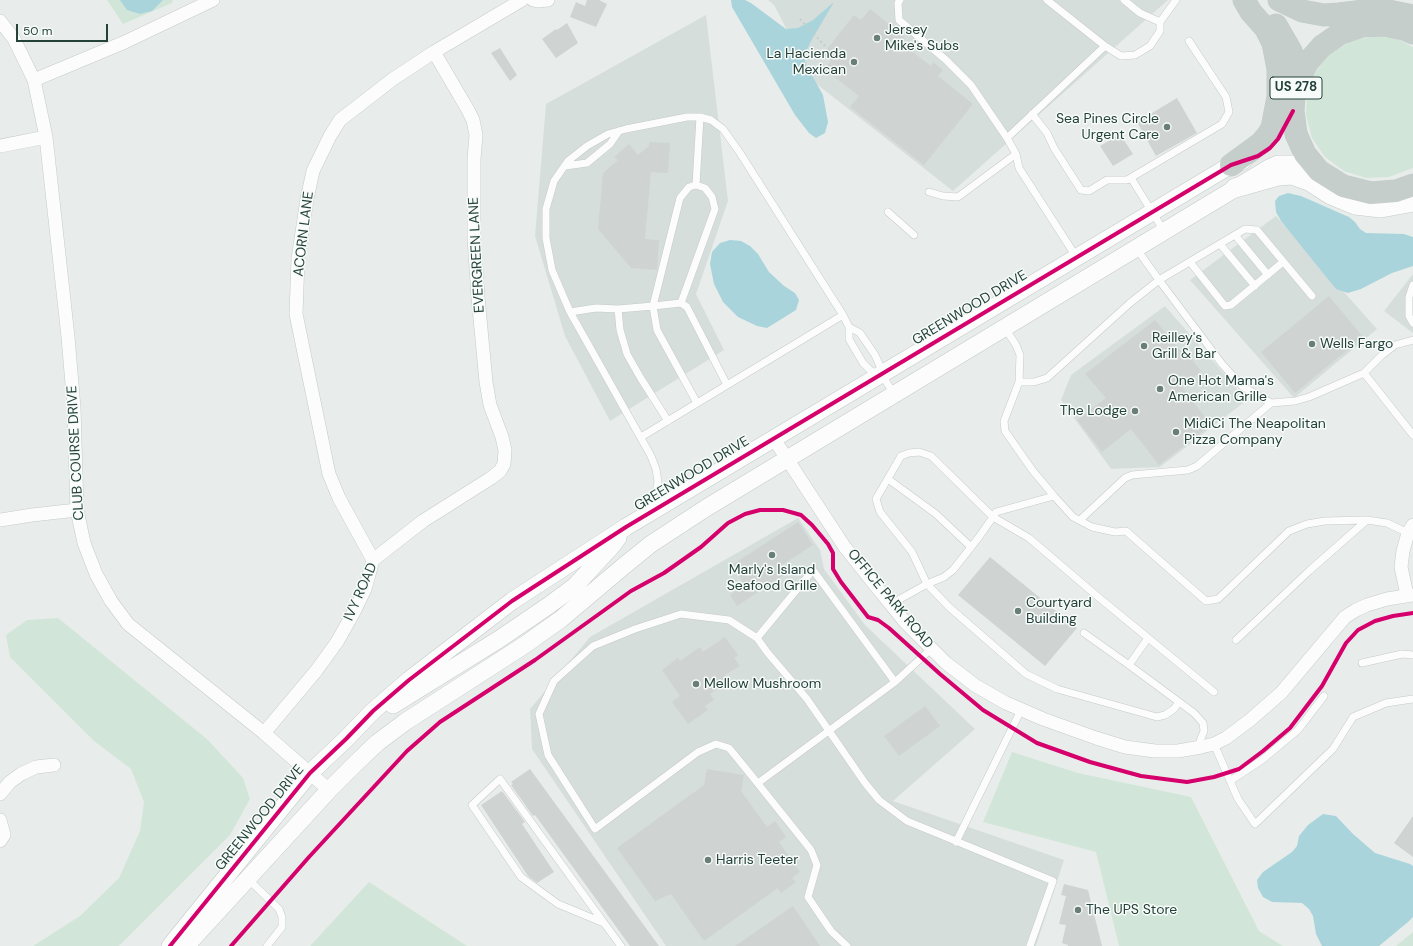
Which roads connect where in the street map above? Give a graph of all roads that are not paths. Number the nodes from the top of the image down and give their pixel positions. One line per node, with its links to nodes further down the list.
1 (213, 0): 21 (street)
2 (522, 0): 20 (street, ACORN LANE)
3 (533, 0): 4 (street)
4 (548, 0)
5 (900, 0): 28 (lane)
6 (1047, 0): 19 (lane)
7 (1124, 0): 15 (lane)
8 (1176, 0): 15 (lane)
9 (1244, 0): 32 (highway)
10 (1249, 0): 22 (highway, US 278)
11 (1268, 0): 16 (highway, US 278)
12 (1279, 0): 13 (highway)
13 (1413, 16)
14 (0, 21): 21 (street, CLUB COURSE DRIVE)
15 (1160, 22): 19 (lane)
16 (1362, 26): 17 (highway, US 278); 22 (highway, US 278)
17 (1413, 33)
18 (1188, 41): 34 (lane)
19 (1105, 46): 24 (lane)
20 (434, 52): 75 (street, EVERGREEN LANE); 87 (street, ACORN LANE)
21 (34, 80): 27 (street, CLUB COURSE DRIVE)
22 (1297, 82): 23 (highway, US 278)
23 (1293, 111): 31 (highway, US 278); 32 (street, GREENWOOD DRIVE)
24 (1032, 114): 28 (lane); 34 (lane)
25 (700, 117): 26 (lane); 35 (lane); 58 (lane)
26 (619, 131): 33 (lane); 33 (lane)
27 (46, 137): 29 (street); 78 (street, CLUB COURSE DRIVE)
28 (1007, 138): 30 (lane)
29 (0, 146)
30 (1016, 154): 38 (lane); 46 (lane)
31 (1313, 164): 36 (street, GREENWOOD DRIVE); 37 (highway, US 278)
32 (1231, 165): 40 (street, GREENWOOD DRIVE)
33 (565, 166): 57 (lane)
34 (1131, 178): 40 (lane)
35 (696, 185): 54 (lane); 55 (lane)
36 (1235, 188): 37 (main road); 41 (street, GREENWOOD DRIVE)
37 (1412, 190)
38 (929, 192)
39 (888, 212): 42 (lane)
40 (1152, 212): 41 (lane); 46 (street, GREENWOOD DRIVE)
41 (1164, 231): 45 (street, GREENWOOD DRIVE)
42 (914, 235)
43 (1235, 235): 44 (lane); 48 (lane); 49 (lane)
44 (1220, 244): 47 (lane); 52 (lane)
45 (1136, 248): 50 (lane); 61 (street, GREENWOOD DRIVE)
46 (1077, 258): 64 (street, GREENWOOD DRIVE)
47 (1190, 262): 50 (lane); 52 (lane)
48 (1283, 262): 49 (lane); 53 (lane)
49 (1268, 275): 52 (lane)
50 (1159, 280): 65 (lane); 68 (lane)
51 (1413, 285): 59 (lane)
52 (1255, 286)
53 (1312, 296)
54 (682, 303): 55 (lane); 66 (lane)
55 (653, 306): 56 (lane); 69 (lane)
56 (618, 309): 57 (lane); 70 (lane)
57 (570, 312): 72 (lane)
58 (843, 315): 60 (lane); 66 (lane)
59 (1413, 323)
60 (849, 327): 64 (lane); 64 (lane)
61 (1005, 328): 65 (lane); 67 (street, GREENWOOD DRIVE)
62 (1413, 340): 63 (lane)
63 (1364, 373): 68 (lane); 71 (lane)
64 (882, 374): 67 (lane); 73 (street, GREENWOOD DRIVE)
65 (1019, 382): 77 (lane)
66 (727, 386): 69 (lane)
67 (895, 395): 74 (street, GREENWOOD DRIVE)
68 (1271, 402): 82 (lane)
69 (697, 403): 70 (lane)
70 (668, 421): 72 (lane)
71 (1413, 435)
72 (641, 437): 79 (lane)
73 (774, 439): 74 (street, OFFICE PARK ROAD); 79 (street, GREENWOOD DRIVE)
74 (787, 460): 90 (street, OFFICE PARK ROAD); 114 (street, GREENWOOD DRIVE)
75 (504, 464): 87 (street, IVY ROAD)
76 (888, 479): 80 (lane); 86 (lane); 88 (lane)
77 (1054, 496): 80 (lane); 82 (lane)
78 (77, 510): 81 (street); 106 (street, CLUB COURSE DRIVE)
79 (645, 516): 84 (street, GREENWOOD DRIVE)
80 (993, 517): 86 (lane); 93 (lane)
81 (0, 520)
82 (1080, 520): 83 (lane)
83 (1367, 520): 85 (lane); 94 (lane)
84 (626, 527): 107 (street, GREENWOOD DRIVE); 107 (street, GREENWOOD DRIVE)
85 (1411, 529): 89 (street)
86 (971, 547): 88 (lane)
87 (373, 560): 106 (street, IVY ROAD)
88 (927, 584): 90 (lane); 103 (lane)
89 (1410, 595): 108 (street, OFFICE PARK ROAD)
90 (892, 606): 95 (street, OFFICE PARK ROAD)
91 (1084, 633): 98 (lane)
92 (758, 638): 99 (lane); 105 (lane); 113 (lane)
93 (1148, 638): 98 (lane); 100 (lane)
94 (1236, 640)
95 (932, 649): 99 (lane); 104 (street, OFFICE PARK ROAD)
96 (1413, 654): 97 (lane)
97 (1362, 663)
98 (1129, 665): 103 (lane)
99 (895, 682): 105 (lane)
100 (1214, 692)
101 (1324, 696): 112 (lane)
102 (1413, 699): 112 (lane)
103 (1179, 702): 109 (lane)
104 (1021, 710): 109 (street, OFFICE PARK ROAD); 118 (lane)
105 (829, 732): 113 (lane); 118 (lane)
106 (264, 733): 111 (street, CLUB COURSE DRIVE)
107 (346, 739): 111 (street, GREENWOOD DRIVE)
108 (1214, 744): 109 (street, OFFICE PARK ROAD); 112 (lane)
109 (1201, 748)
110 (54, 765): 115 (street)
111 (310, 773): 114 (street, CLUB COURSE DRIVE); 121 (street, GREENWOOD DRIVE)
112 (1230, 781)
113 (758, 783): 125 (lane)
114 (329, 790): 119 (street, GREENWOOD DRIVE)
115 (0, 794)
116 (0, 820): 117 (street)
117 (0, 841)
118 (956, 842): 126 (lane)
119 (248, 879): 122 (street, GREENWOOD DRIVE); 123 (lane)
120 (604, 923): 120 (lane); 124 (lane)
121 (170, 946)
122 (186, 946)
123 (267, 946)
124 (621, 946)
125 (847, 946)
126 (1030, 946)

